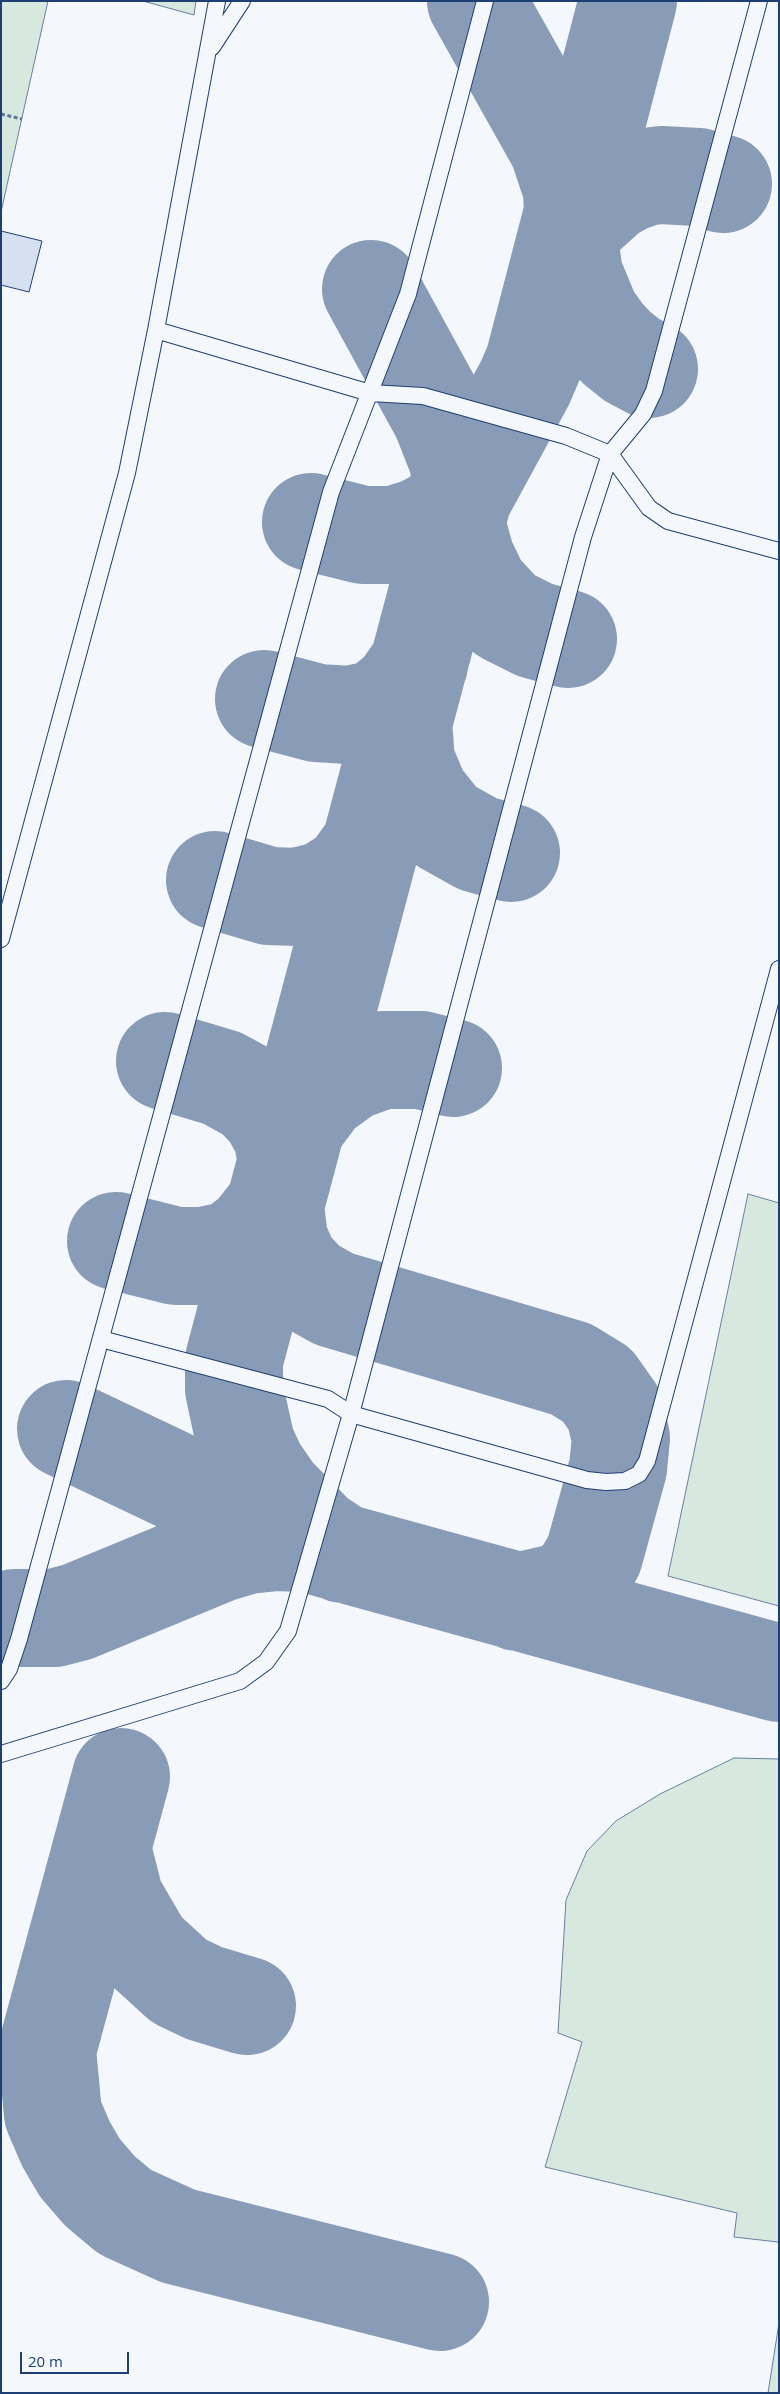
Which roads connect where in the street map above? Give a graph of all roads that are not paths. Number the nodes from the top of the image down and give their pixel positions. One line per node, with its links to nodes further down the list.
1 (217, 1): 5 (lane)
2 (242, 1): 5 (lane)
3 (485, 1): 7 (lane)
4 (759, 1): 8 (lane)
5 (207, 55): 6 (lane)
6 (156, 330): 7 (lane); 10 (lane)
7 (370, 393): 8 (lane); 12 (lane)
8 (610, 454): 9 (lane); 13 (lane)
9 (779, 551)
10 (1, 939)
11 (779, 969): 13 (lane)
12 (101, 1339): 13 (lane); 14 (lane)
13 (351, 1414): 15 (lane)
14 (1, 1681)
15 (1, 1754)

